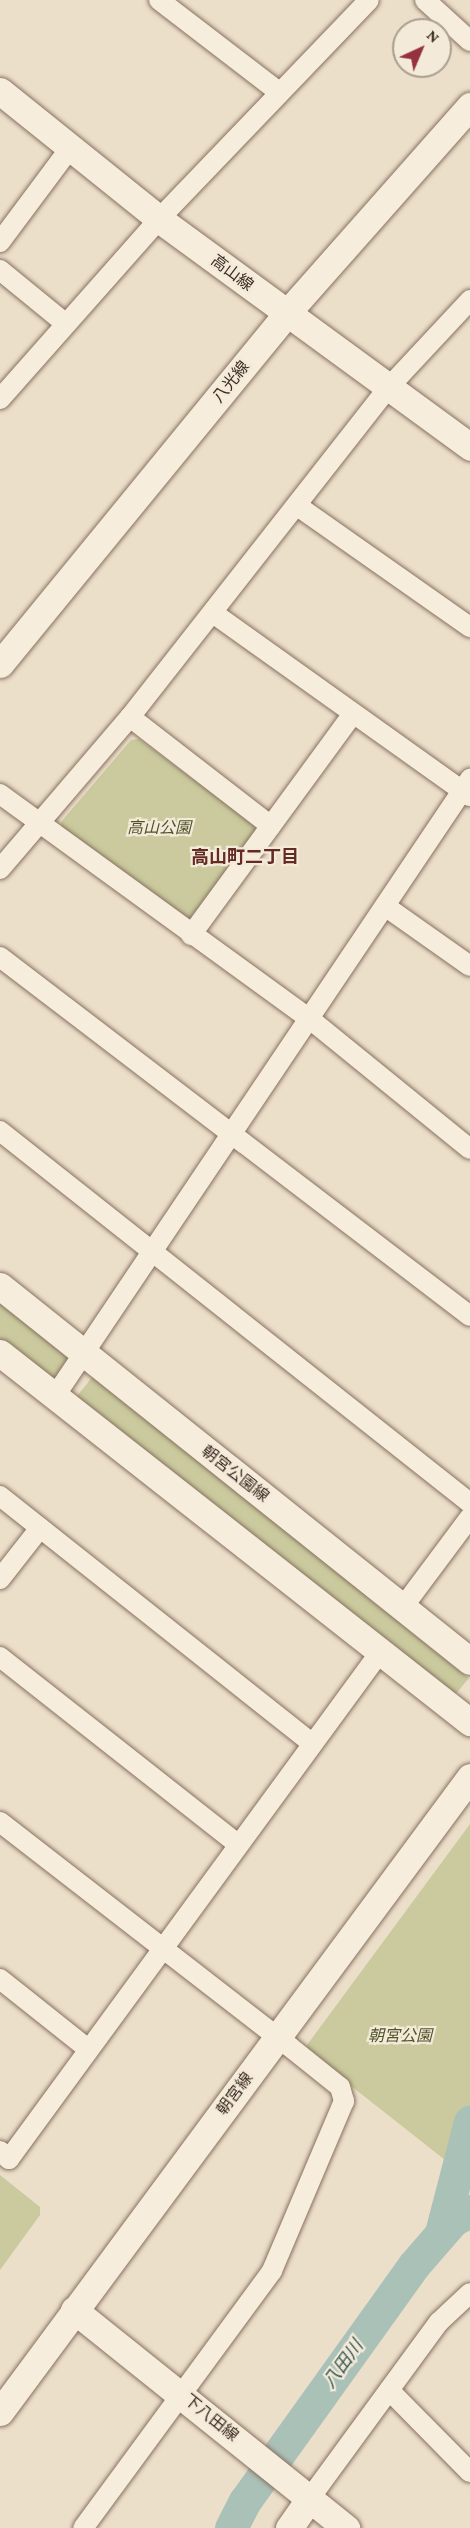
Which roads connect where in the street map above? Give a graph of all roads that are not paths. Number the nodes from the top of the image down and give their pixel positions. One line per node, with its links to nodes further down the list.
1 (159, 0): 6 (street)
2 (369, 0): 6 (street)
3 (425, 0): 4 (street)
4 (470, 41)
5 (0, 91): 8 (street, 高山線)
6 (279, 92): 9 (street)
7 (470, 106): 13 (street, 八光線)
8 (70, 148): 9 (street, 高山線); 10 (street)
9 (159, 219): 13 (street, 高山線); 14 (street)
10 (0, 242)
11 (0, 270): 14 (street)
12 (470, 300): 15 (street)
13 (286, 314): 15 (street, 高山線); 21 (street, 八光線)
14 (66, 324): 16 (street)
15 (389, 387): 17 (street, 高山線); 18 (street)
16 (0, 399)
17 (470, 447)
18 (299, 507): 19 (street); 20 (street)
19 (213, 613): 22 (street); 23 (street)
20 (470, 627)
21 (0, 664)
22 (352, 715): 24 (street); 27 (street)
23 (130, 717): 26 (street); 27 (street)
24 (467, 788): 29 (street)
25 (0, 794): 26 (street)
26 (40, 822): 28 (street); 30 (street)
27 (271, 826): 30 (street)
28 (0, 868)
29 (385, 906): 32 (street); 33 (street)
30 (191, 935): 33 (street)
31 (0, 957): 35 (street)
32 (470, 966)
33 (309, 1019): 35 (street); 36 (street)
34 (0, 1131): 37 (street)
35 (233, 1136): 37 (street); 39 (street)
36 (470, 1149)
37 (153, 1251): 41 (street); 44 (street)
38 (0, 1287): 41 (street, 朝宮公園線)
39 (470, 1316)
40 (0, 1353): 42 (street)
41 (85, 1354): 42 (street); 48 (street, 朝宮公園線)
42 (55, 1396): 49 (street)
43 (0, 1496): 46 (street)
44 (470, 1503)
45 (470, 1517): 48 (street)
46 (40, 1528): 47 (street); 53 (street)
47 (0, 1579)
48 (403, 1607): 51 (street, 朝宮公園線)
49 (378, 1655): 52 (street); 53 (street)
50 (0, 1657): 56 (street)
51 (470, 1661)
52 (470, 1722)
53 (312, 1743): 56 (street)
54 (470, 1777): 59 (street, 朝宮線)
55 (0, 1822): 57 (street)
56 (238, 1844): 57 (street)
57 (161, 1948): 59 (street); 60 (street)
58 (0, 1979): 60 (street)
59 (277, 2037): 63 (street, 朝宮線); 65 (street)
60 (88, 2049): 61 (street)
61 (0, 2151)
62 (470, 2293): 64 (street)
63 (74, 2310): 65 (street, 下八田線); 66 (street, 朝宮線)
64 (388, 2390): 67 (street); 68 (street)
65 (181, 2393): 68 (street, 下八田線); 69 (street)
66 (0, 2412)
67 (470, 2472)
68 (303, 2493): 70 (street); 71 (street, 下八田線)
69 (82, 2528)
70 (289, 2528)
71 (346, 2528)

